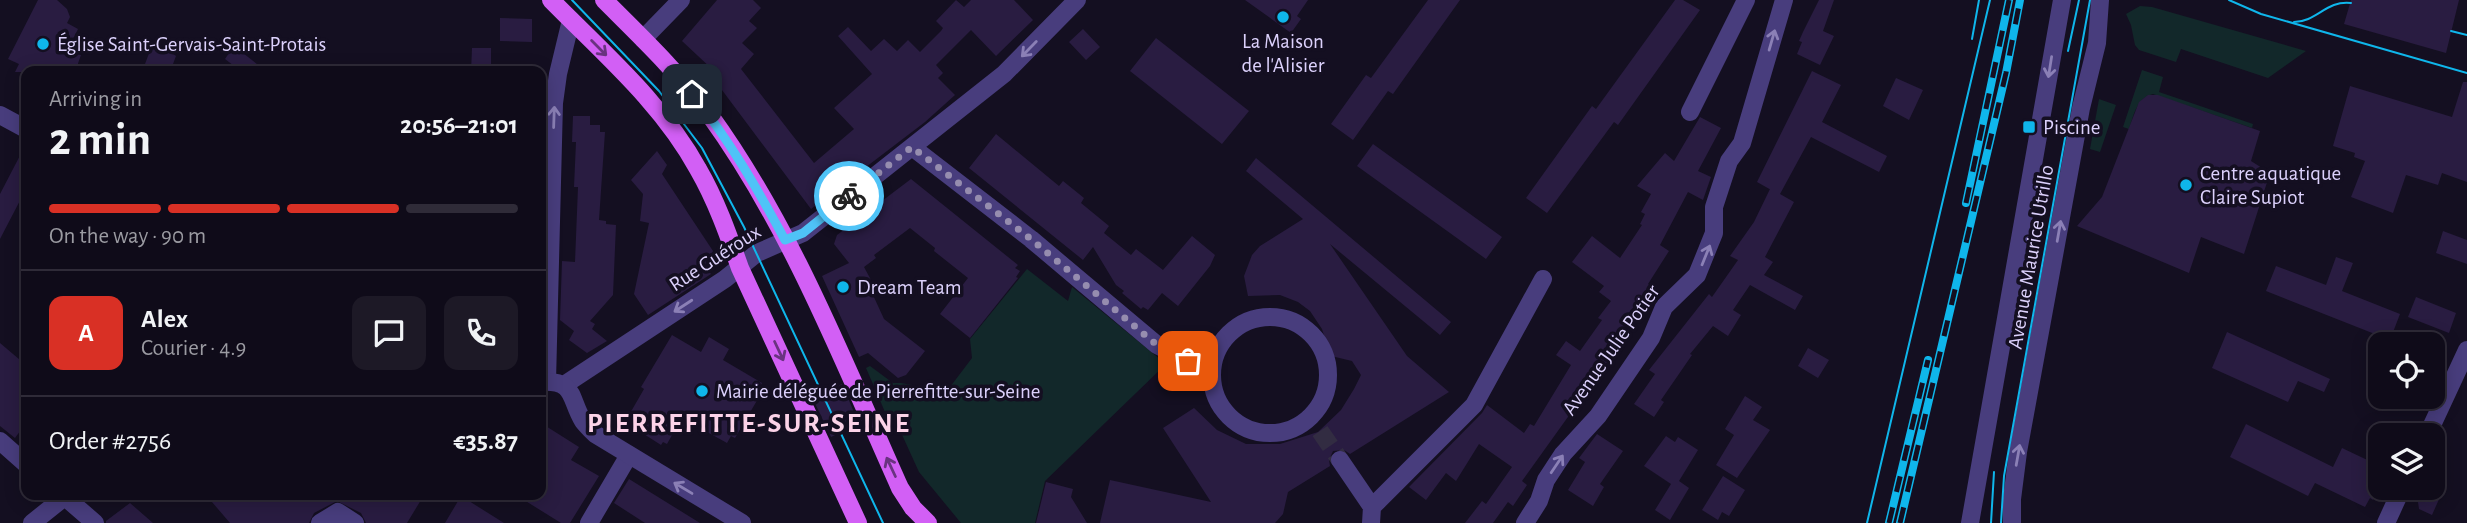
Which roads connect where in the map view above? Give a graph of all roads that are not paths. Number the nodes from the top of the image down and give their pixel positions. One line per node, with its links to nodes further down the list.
1 (551, 0): 9 (main road)
2 (604, 0): 10 (main road)
3 (681, 0): 10 (street)
4 (1077, 0): 14 (street, Rue Guéroux, one-way to 14)
5 (1746, 0): 11 (street)
6 (1784, 0): 38 (street, Avenue Julie Potier, one-way to 6)
7 (2062, 0): 39 (street, Avenue Maurice Utrillo, one-way to 39)
8 (2100, 0): 40 (street, Avenue Maurice Utrillo, one-way to 8)
9 (571, 20): 16 (main road, one-way to 16); 20 (street, one-way to 9)
10 (643, 39): 15 (main road)
11 (1690, 112)
12 (0, 115): 13 (street)
13 (21, 126)
14 (912, 147): 15 (street, Rue Guéroux); 19 (street)
15 (785, 240): 16 (street, Rue Guéroux); 37 (main road, one-way to 15)
16 (740, 268): 20 (street, Rue Guéroux, one-way to 20); 36 (main road, one-way to 36)
17 (1543, 279): 29 (street)
18 (2467, 350): 21 (street)
19 (1212, 373): 19 (street)
20 (551, 382): 24 (street)
21 (2433, 423)
22 (0, 441): 23 (street)
23 (21, 453)
24 (629, 455): 34 (street); 35 (street, one-way to 24)
25 (1340, 460): 29 (street)
26 (59, 500): 30 (street)
27 (66, 500): 31 (street)
28 (2397, 500): 41 (street)
29 (1371, 515)
30 (32, 523)
31 (94, 523)
32 (320, 523): 33 (street)
33 (355, 523)
34 (589, 523)
35 (742, 523)
36 (858, 523)
37 (928, 523)
38 (1525, 523)
39 (1970, 523)
40 (2012, 523)
41 (2386, 523)

